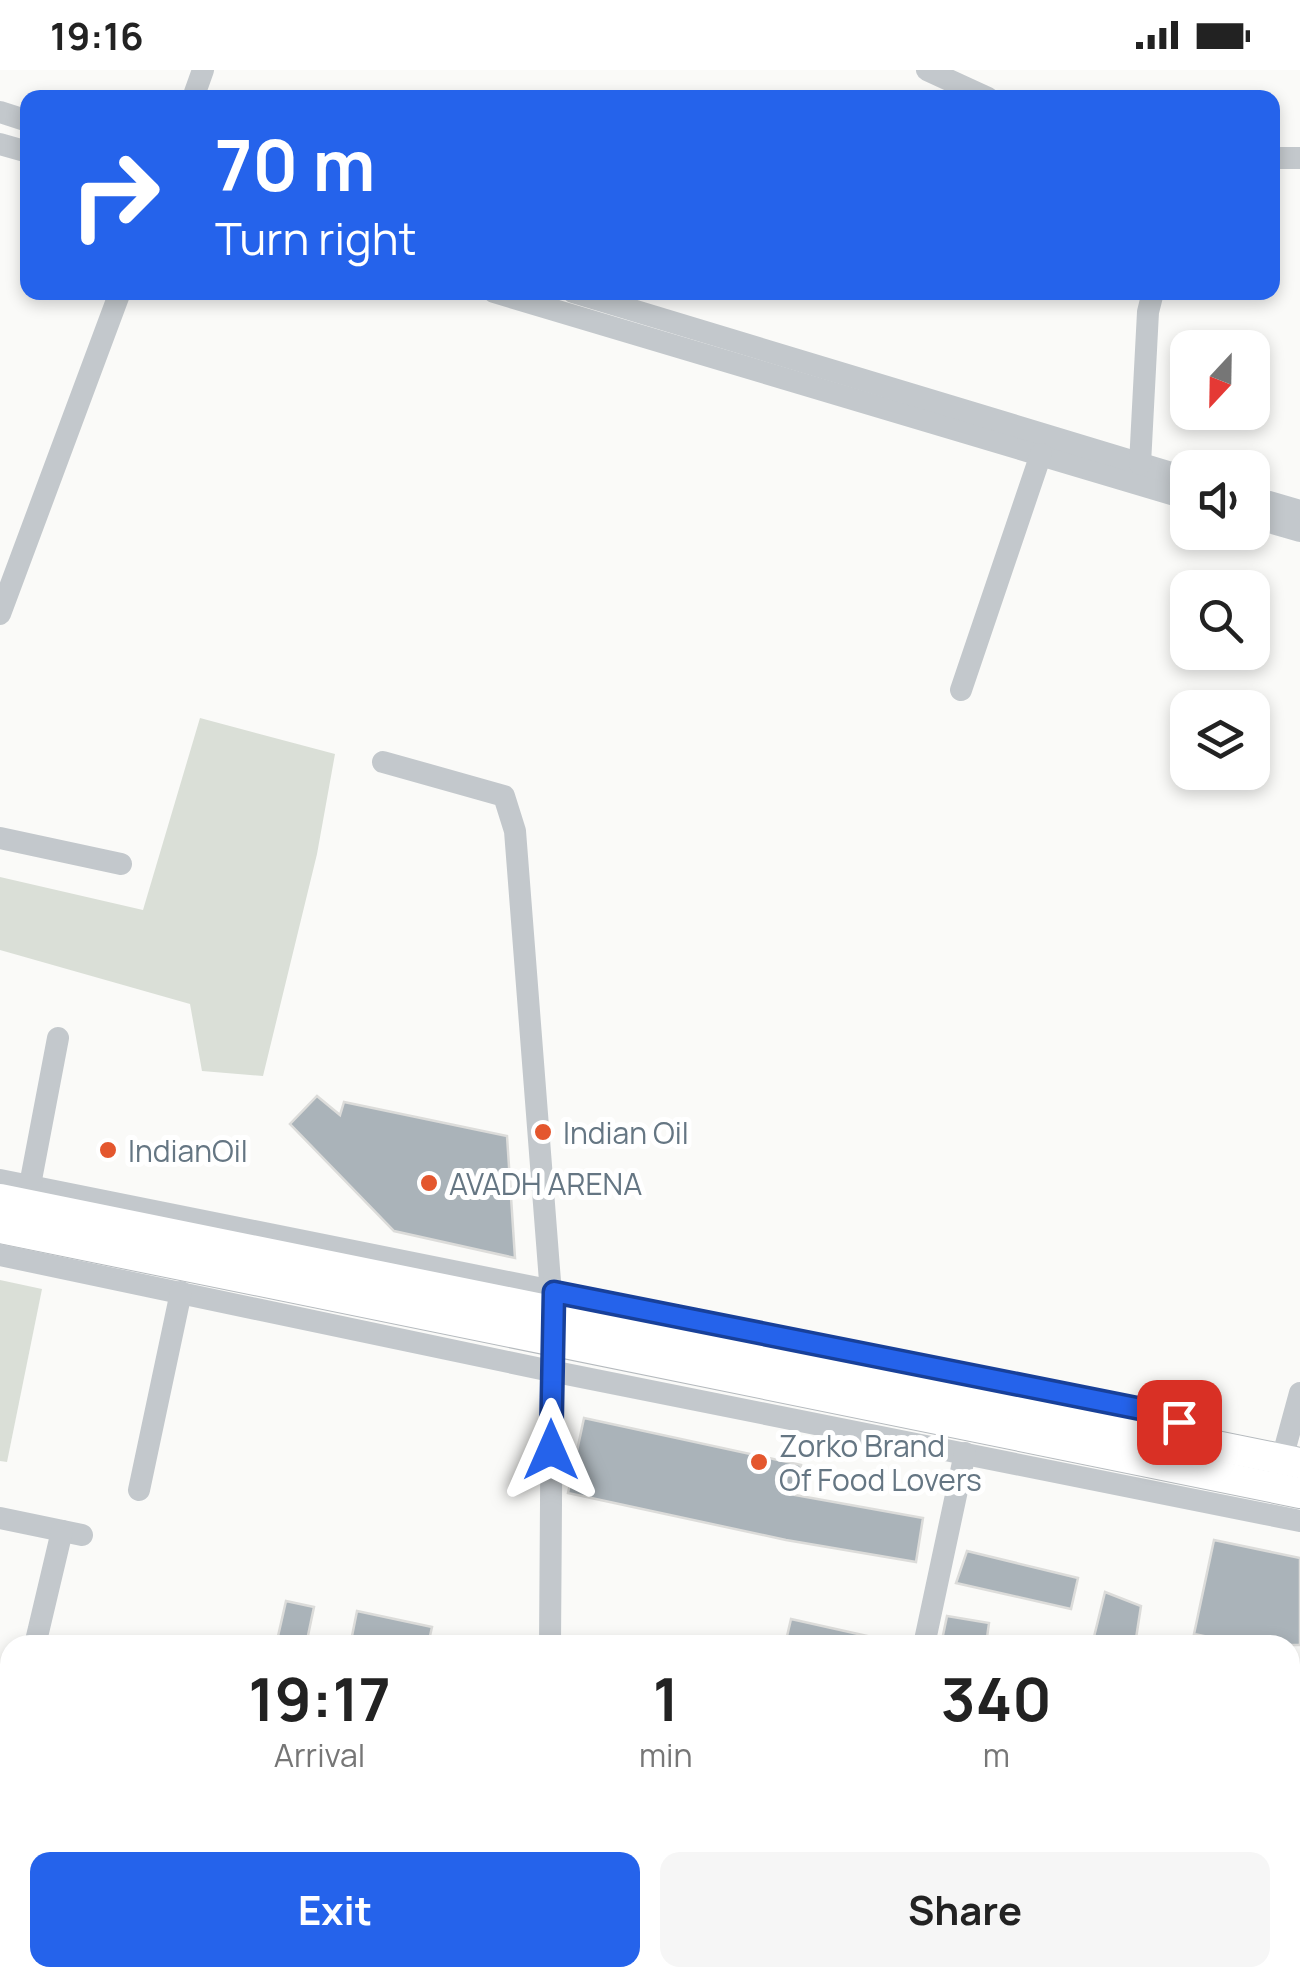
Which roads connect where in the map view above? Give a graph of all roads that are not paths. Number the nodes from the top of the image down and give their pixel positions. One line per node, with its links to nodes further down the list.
1 (927, 70): 2 (street)
2 (971, 90)
3 (117, 300): 15 (street)
4 (521, 300): 7 (street)
5 (599, 300): 8 (street)
6 (1151, 300): 8 (street)
7 (1040, 454): 10 (street); 16 (street)
8 (1140, 464): 9 (street)
9 (1170, 473)
10 (1170, 493)
11 (1270, 502): 12 (street)
12 (1300, 510)
13 (1270, 522): 14 (street)
14 (1300, 531)
15 (0, 614)
16 (961, 690)
17 (383, 762): 27 (street)
18 (0, 838): 19 (street)
19 (121, 864)
20 (58, 1038): 22 (street)
21 (0, 1180): 22 (street)
22 (30, 1185): 27 (street)
23 (0, 1198): 27 (main road)
24 (0, 1228): 28 (main road)
25 (0, 1255): 26 (street)
26 (181, 1292): 28 (street); 32 (street)
27 (553, 1302): 28 (street); 31 (main road)
28 (552, 1357): 30 (street); 33 (main road); 37 (street)
29 (1300, 1393): 31 (street)
30 (965, 1453): 35 (street); 38 (street)
31 (1291, 1461)
32 (139, 1490)
33 (1300, 1493)
34 (0, 1518): 36 (street)
35 (1300, 1521)
36 (39, 1635)
37 (550, 1635)
38 (926, 1635)

